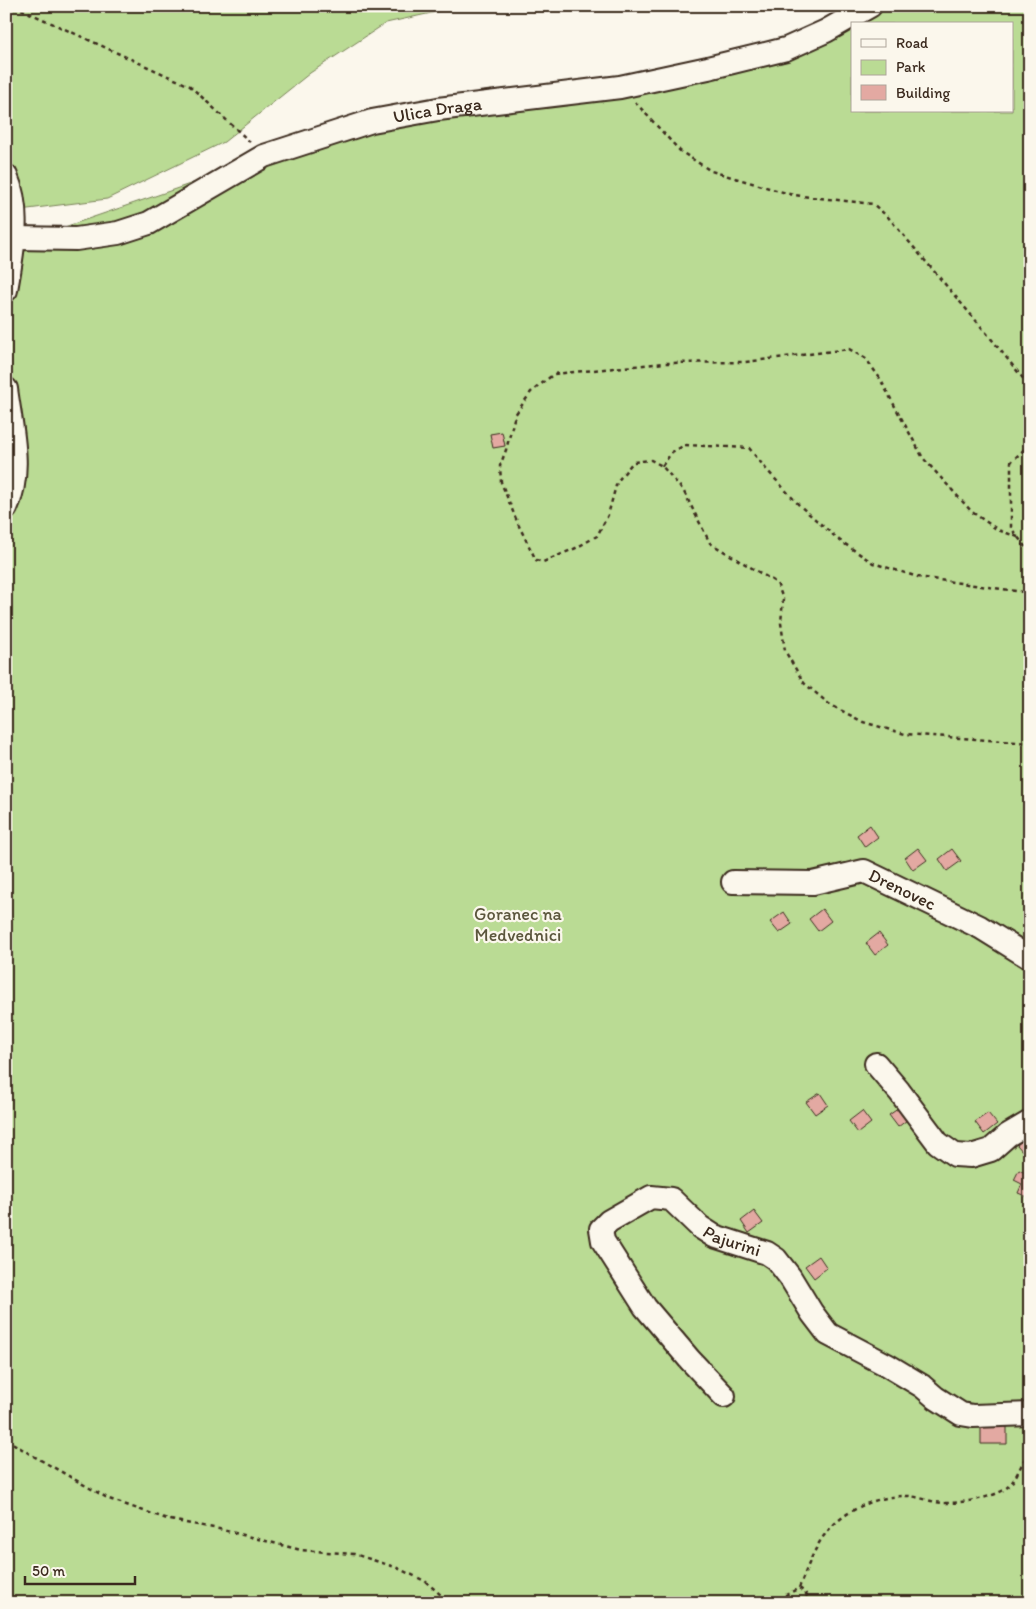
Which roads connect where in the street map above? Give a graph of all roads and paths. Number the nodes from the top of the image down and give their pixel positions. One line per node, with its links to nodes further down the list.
1 (14, 6): 4 (path)
2 (870, 6): 3 (street, Ulica Draga)
3 (620, 87): 4 (street, Ulica Draga); 8 (path)
4 (264, 156): 6 (street, Ulica Draga)
5 (6, 176): 6 (street)
6 (15, 238): 7 (street)
7 (6, 290)
8 (1030, 387)
9 (6, 389): 12 (street)
10 (1030, 444): 13 (path)
11 (662, 466): 13 (path); 15 (path); 16 (path)
12 (6, 508)
13 (1018, 538): 14 (path)
14 (1030, 554)
15 (1030, 593)
16 (1030, 743)
17 (733, 882): 18 (street, Drenovec)
18 (1030, 958)
19 (876, 1064): 20 (street)
20 (1030, 1122)
21 (724, 1396): 22 (street, Pajurini)
22 (1030, 1414)
23 (6, 1439): 26 (path)
24 (1030, 1452): 25 (path)
25 (799, 1588): 27 (path); 28 (path)
26 (450, 1603)
27 (771, 1603)
28 (810, 1603)

